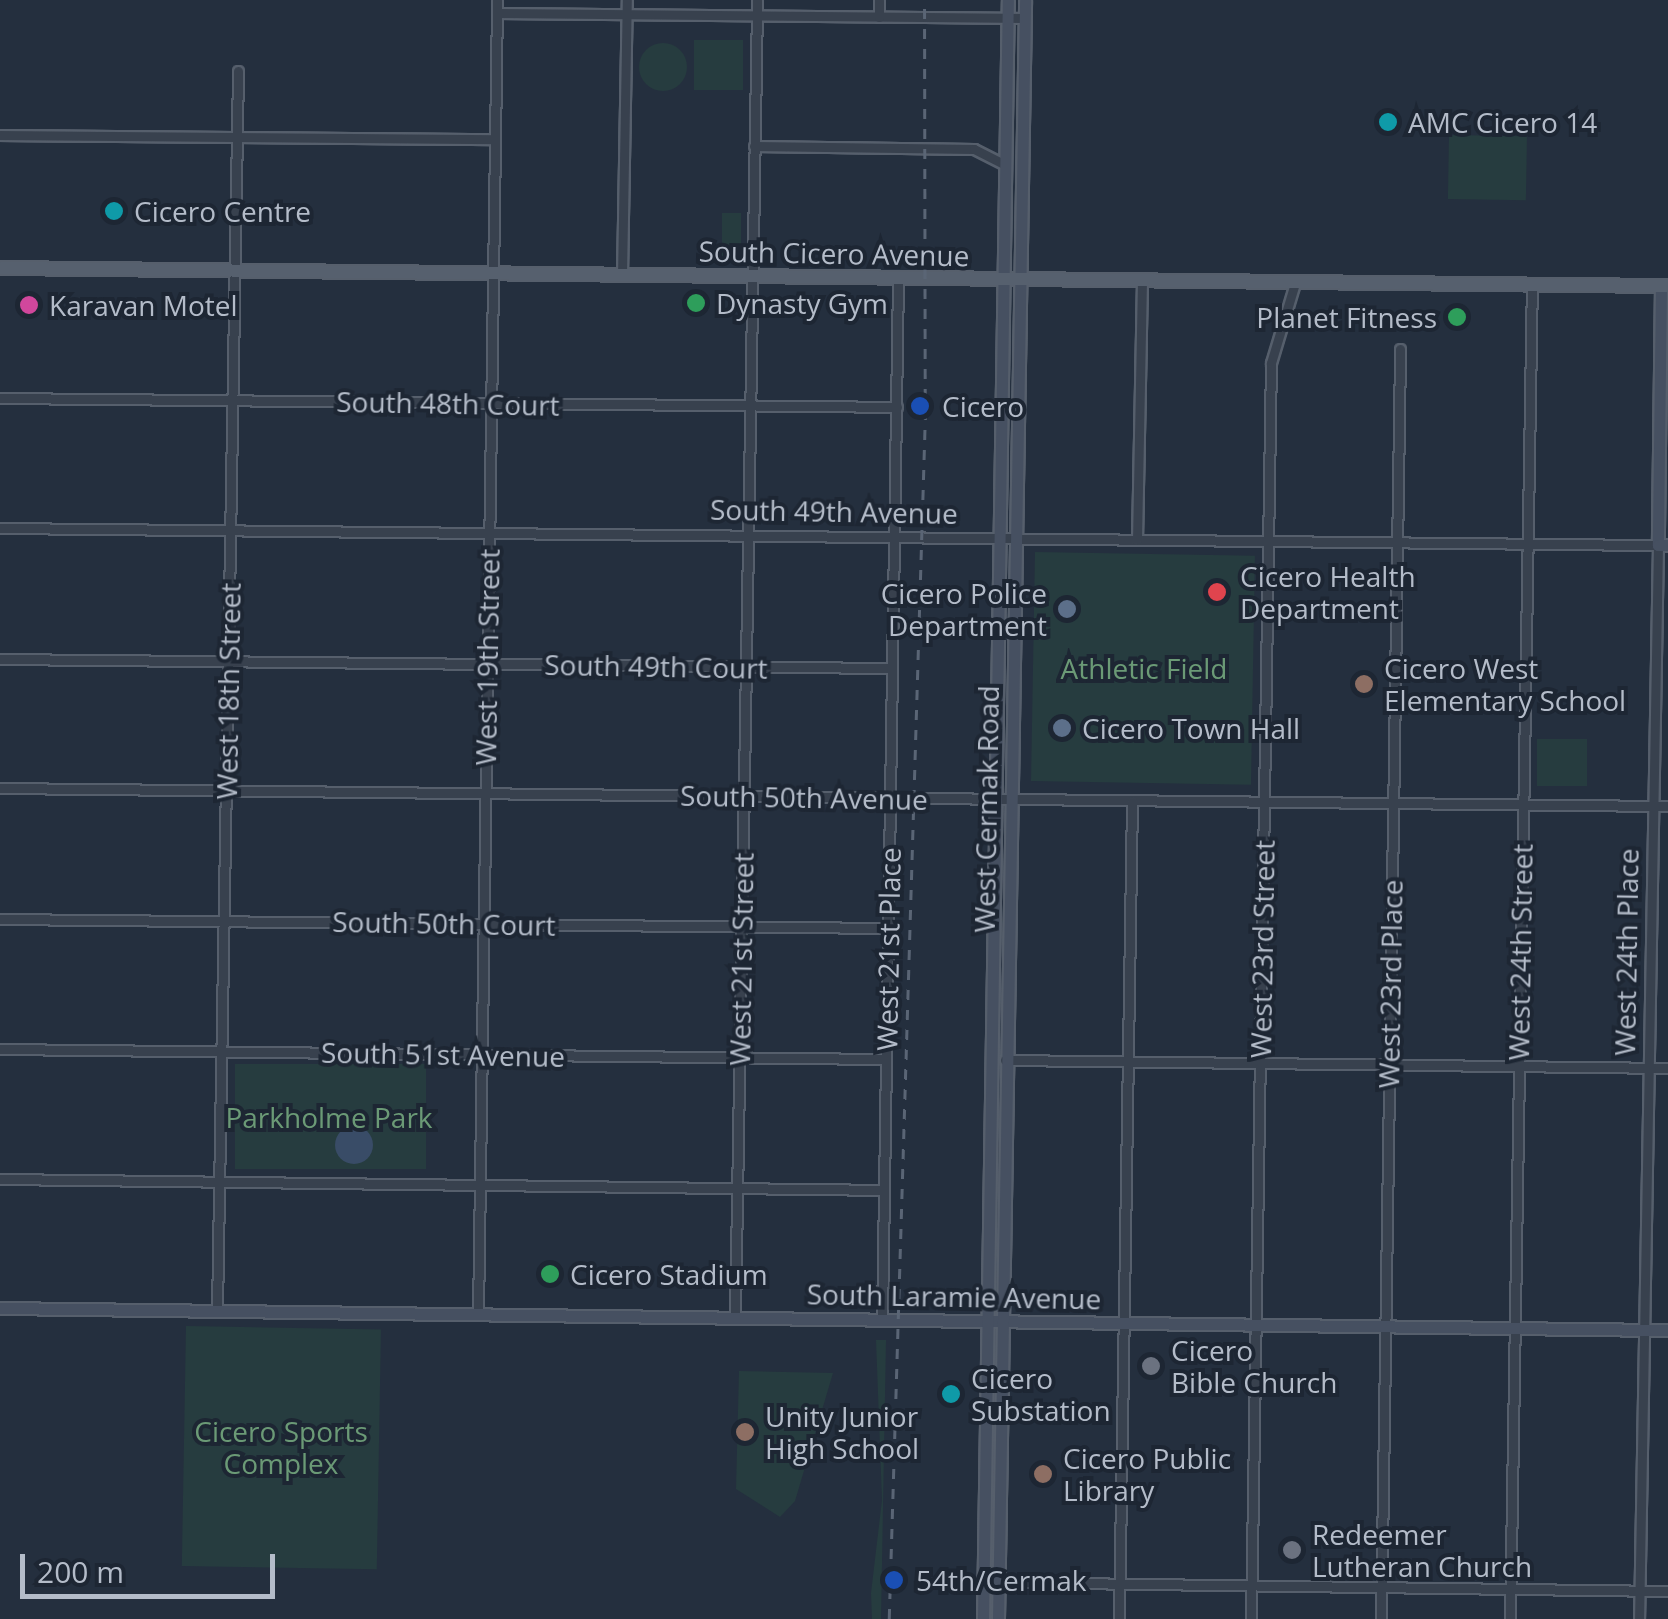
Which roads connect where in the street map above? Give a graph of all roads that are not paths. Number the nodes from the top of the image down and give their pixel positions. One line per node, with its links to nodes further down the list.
1 (497, 0): 7 (street, West 19th Street)
2 (626, 0): 8 (street)
3 (757, 0): 9 (street, West 21st Street)
4 (879, 0): 10 (street)
5 (1008, 0): 11 (main road, West Cermak Road)
6 (1025, 0): 12 (main road, West Cermak Road)
7 (497, 13): 8 (street); 16 (street, West 19th Street)
8 (626, 14): 9 (street); 22 (street)
9 (756, 16): 10 (street); 17 (street, West 21st Street)
10 (878, 17): 11 (street)
11 (1008, 18): 12 (street); 18 (main road, West Cermak Road)
12 (1024, 18): 26 (main road, West Cermak Road)
13 (238, 71): 15 (street, West 18th Street)
14 (0, 135): 15 (street)
15 (238, 137): 16 (street); 20 (street, West 18th Street)
16 (495, 139): 21 (street, West 19th Street)
17 (754, 146): 18 (street); 23 (street, West 21st Street)
18 (1006, 165): 25 (main road, West Cermak Road)
19 (0, 268): 20 (main road, South Cicero Avenue)
20 (235, 271): 21 (main road, South Cicero Avenue); 33 (street, West 18th Street)
21 (493, 275): 22 (main road, South Cicero Avenue); 34 (street, West 19th Street)
22 (622, 276): 23 (main road, South Cicero Avenue)
23 (751, 278): 24 (main road, South Cicero Avenue); 35 (street, West 21st Street)
24 (898, 279): 25 (main road, South Cicero Avenue); 36 (street, West 21st Place)
25 (1004, 280): 26 (main road, South Cicero Avenue); 42 (main road, West Cermak Road)
26 (1020, 280): 27 (main road, South Cicero Avenue); 43 (main road, West Cermak Road)
27 (1142, 282): 28 (main road, South Cicero Avenue); 44 (street)
28 (1295, 283): 29 (main road, South Cicero Avenue); 45 (street, West 23rd Street)
29 (1532, 285): 30 (main road, South Cicero Avenue); 47 (street, West 24th Street)
30 (1665, 286): 48 (main road, West 24th Place)
31 (1400, 349): 46 (street, West 23rd Place)
32 (0, 398): 33 (street, South 48th Court)
33 (233, 400): 34 (street, South 48th Court); 38 (street, West 18th Street)
34 (491, 403): 35 (street, South 48th Court); 39 (street, West 19th Street)
35 (749, 406): 36 (street, South 48th Court); 40 (street, West 21st Street)
36 (897, 407): 41 (street, West 21st Place)
37 (0, 528): 38 (street, South 49th Avenue)
38 (231, 530): 39 (street, South 49th Avenue); 50 (street, West 18th Street)
39 (489, 533): 40 (street, South 49th Avenue); 51 (street, West 19th Street)
40 (747, 535): 41 (street, South 49th Avenue); 52 (street, West 21st Street)
41 (894, 536): 42 (street, South 49th Avenue); 53 (street, West 21st Place)
42 (1001, 538): 43 (street, South 49th Avenue); 59 (main road, West Cermak Road)
43 (1016, 538): 44 (street, South 49th Avenue); 60 (main road, West Cermak Road)
44 (1137, 540): 45 (street, South 49th Avenue)
45 (1267, 542): 46 (street, South 49th Avenue); 62 (street, West 23rd Street)
46 (1397, 543): 47 (street, South 49th Avenue); 63 (street, West 23rd Place)
47 (1528, 544): 48 (street, South 49th Avenue); 64 (street, West 24th Street)
48 (1663, 545): 65 (street, West 24th Place)
49 (0, 659): 50 (street, South 49th Court)
50 (228, 661): 51 (street, South 49th Court); 55 (street, West 18th Street)
51 (487, 664): 52 (street, South 49th Court); 56 (street, West 19th Street)
52 (745, 667): 53 (street, South 49th Court); 57 (street, West 21st Street)
53 (892, 668): 58 (street, West 21st Place)
54 (0, 788): 55 (street, South 50th Avenue)
55 (226, 791): 56 (street, South 50th Avenue); 68 (street, West 18th Street)
56 (486, 794): 57 (street, South 50th Avenue); 69 (street, West 19th Street)
57 (743, 796): 58 (street, South 50th Avenue); 70 (street, West 21st Street)
58 (890, 798): 59 (street, South 50th Avenue); 71 (street, West 21st Place)
59 (996, 799): 60 (street, South 50th Avenue); 77 (main road, West Cermak Road)
60 (1011, 799): 61 (street, South 50th Avenue); 78 (main road, West Cermak Road)
61 (1132, 800): 62 (street, South 50th Avenue); 79 (street)
62 (1264, 802): 63 (street, South 50th Avenue); 80 (street, West 23rd Street)
63 (1393, 804): 64 (street, South 50th Avenue); 81 (street, West 23rd Place)
64 (1523, 805): 65 (street, South 50th Avenue); 82 (street, West 24th Street)
65 (1654, 806): 66 (street, South 50th Avenue); 83 (street, West 24th Place)
66 (1668, 806)
67 (0, 918): 68 (street, South 50th Court)
68 (224, 921): 69 (street, South 50th Court); 73 (street, West 18th Street)
69 (484, 924): 70 (street, South 50th Court); 74 (street, West 19th Street)
70 (741, 927): 71 (street, South 50th Court); 75 (street, West 21st Street)
71 (888, 928): 76 (street, West 21st Place)
72 (0, 1049): 73 (street, South 51st Avenue)
73 (222, 1051): 74 (street, South 51st Avenue); 86 (street, West 18th Street)
74 (482, 1054): 75 (street, South 51st Avenue); 87 (street, West 19th Street)
75 (739, 1057): 76 (street, South 51st Avenue); 88 (street, West 21st Street)
76 (886, 1059): 89 (street, West 21st Place)
77 (992, 1060): 78 (street); 95 (main road, West Cermak Road)
78 (1007, 1060): 79 (street); 96 (main road, West Cermak Road)
79 (1128, 1062): 80 (street); 97 (street)
80 (1260, 1063): 81 (street); 98 (street, West 23rd Street)
81 (1389, 1065): 82 (street); 99 (street, West 23rd Place)
82 (1518, 1066): 83 (street); 100 (street, West 24th Street)
83 (1649, 1068): 84 (street); 101 (street, West 24th Place)
84 (1668, 1068)
85 (0, 1179): 86 (street)
86 (219, 1182): 87 (street); 91 (street, West 18th Street)
87 (480, 1185): 88 (street); 92 (street, West 19th Street)
88 (737, 1188): 89 (street); 93 (street, West 21st Street)
89 (884, 1190): 94 (street, West 21st Place)
90 (0, 1308): 91 (main road, South Laramie Avenue)
91 (217, 1311): 92 (main road, South Laramie Avenue)
92 (478, 1314): 93 (main road, South Laramie Avenue)
93 (735, 1318): 94 (main road, South Laramie Avenue)
94 (882, 1320): 95 (main road, South Laramie Avenue)
95 (988, 1322): 96 (main road, South Laramie Avenue); 103 (main road, West Cermak Road)
96 (1003, 1322): 97 (main road, South Laramie Avenue); 104 (main road, West Cermak Road)
97 (1124, 1324): 98 (main road, South Laramie Avenue); 105 (street)
98 (1255, 1325): 99 (main road, South Laramie Avenue); 106 (street, West 23rd Street)
99 (1384, 1326): 100 (main road, South Laramie Avenue); 107 (street, West 23rd Place)
100 (1514, 1328): 101 (main road, South Laramie Avenue); 108 (street, West 24th Street)
101 (1644, 1330): 102 (main road, South Laramie Avenue); 109 (street, West 24th Place)
102 (1668, 1330)
103 (984, 1582): 104 (street); 111 (main road, West Cermak Road)
104 (998, 1582): 105 (street); 112 (main road, West Cermak Road)
105 (1120, 1584): 106 (street); 113 (street)
106 (1251, 1585): 107 (street); 114 (street, West 23rd Street)
107 (1382, 1587): 108 (street); 115 (street, West 23rd Place)
108 (1510, 1588): 109 (street); 116 (street, West 24th Street)
109 (1640, 1590): 110 (street); 117 (street, West 24th Place)
110 (1668, 1590)
111 (984, 1619)
112 (998, 1619)
113 (1120, 1619)
114 (1250, 1619)
115 (1381, 1619)
116 (1510, 1619)
117 (1639, 1619)

